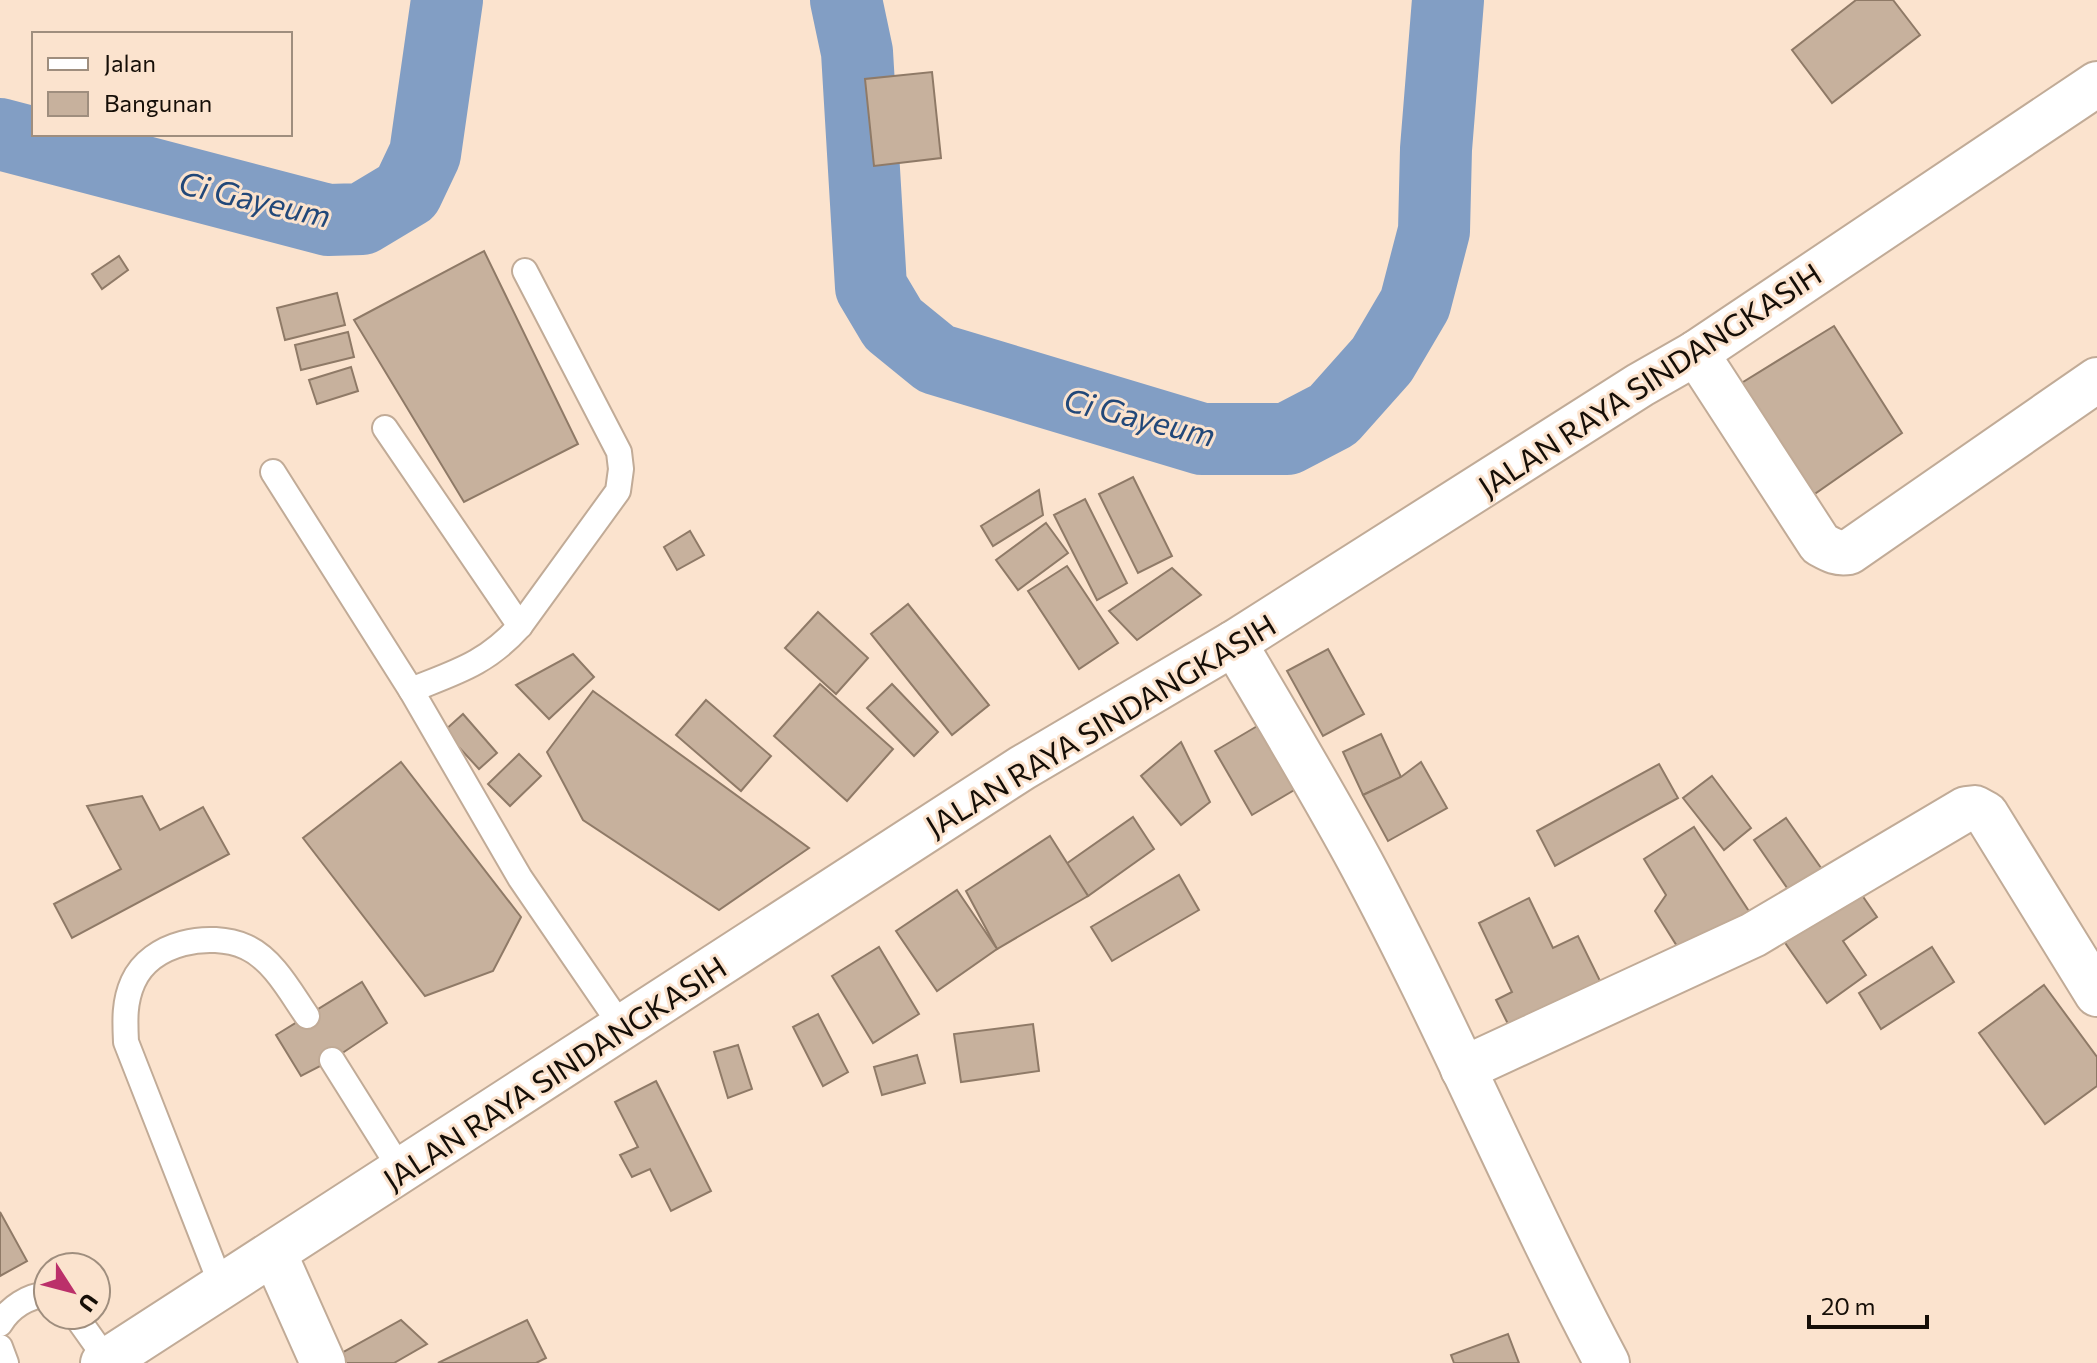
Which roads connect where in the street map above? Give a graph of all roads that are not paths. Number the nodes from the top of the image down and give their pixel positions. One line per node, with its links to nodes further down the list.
1 (2097, 84): 3 (main road, JALAN RAYA SINDANGKASIH)
2 (525, 271): 7 (lane)
3 (1696, 353): 4 (main road); 8 (main road, JALAN RAYA SINDANGKASIH)
4 (2097, 380)
5 (385, 428): 7 (lane)
6 (273, 472): 9 (lane)
7 (520, 626): 9 (lane)
8 (1234, 643): 12 (main road, JALAN RAYA SINDANGKASIH); 14 (main road)
9 (411, 690): 12 (lane)
10 (2097, 994): 14 (main road)
11 (307, 1016): 17 (lane)
12 (622, 1027): 15 (main road, JALAN RAYA SINDANGKASIH)
13 (332, 1060): 15 (lane)
14 (1463, 1069): 25 (main road)
15 (401, 1170): 16 (main road, JALAN RAYA SINDANGKASIH)
16 (274, 1253): 17 (main road, JALAN RAYA SINDANGKASIH); 24 (main road)
17 (222, 1287): 22 (main road, JALAN RAYA SINDANGKASIH)
18 (32, 1297): 19 (lane)
19 (0, 1324)
20 (85, 1331): 22 (lane)
21 (0, 1347): 23 (lane)
22 (105, 1362)
23 (6, 1363)
24 (323, 1363)
25 (1607, 1363)

